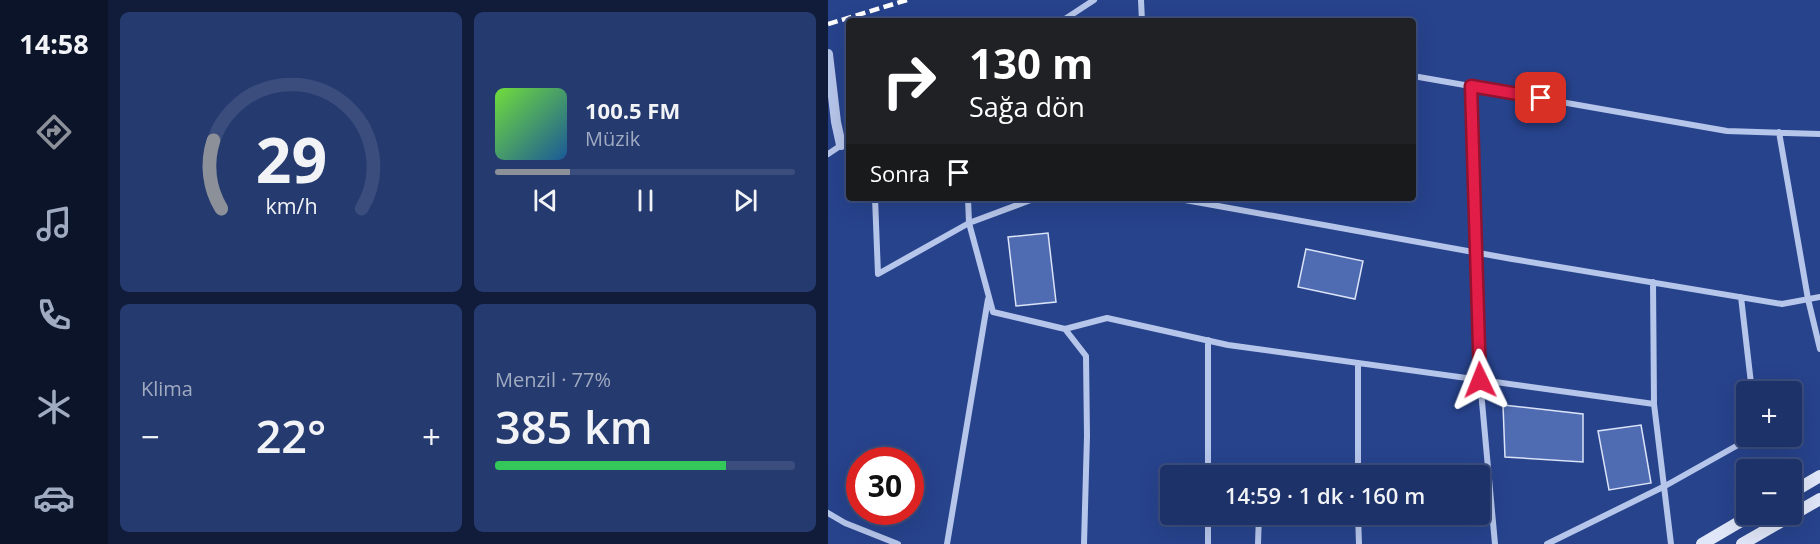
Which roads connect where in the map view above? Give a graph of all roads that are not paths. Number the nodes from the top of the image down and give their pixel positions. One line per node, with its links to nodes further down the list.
1 (1094, 0): 3 (street)
2 (1142, 0): 4 (street)
3 (1067, 18)
4 (1142, 18)
5 (828, 54): 10 (street)
6 (1416, 77): 7 (street)
7 (1471, 86): 8 (street); 17 (street)
8 (1779, 132): 9 (street); 22 (street)
9 (1820, 134)
10 (845, 142): 11 (street)
11 (828, 154)
12 (875, 201): 16 (street)
13 (968, 201): 16 (street)
14 (1028, 201): 16 (street)
15 (1191, 201): 17 (street)
16 (969, 223): 19 (street)
17 (1475, 252): 18 (street); 27 (street)
18 (1653, 282): 20 (street); 29 (street)
19 (989, 295): 23 (street); 43 (street)
20 (1741, 297): 22 (street); 28 (street)
21 (1820, 297): 22 (street)
22 (1808, 299): 25 (street)
23 (1065, 329): 24 (street); 44 (street)
24 (1208, 340): 26 (street); 31 (street)
25 (1820, 349)
26 (1358, 363): 27 (street); 32 (street)
27 (1480, 380): 29 (street); 48 (street)
28 (1751, 381)
29 (1654, 404): 34 (street)
30 (1736, 446): 34 (street)
31 (1208, 465)
32 (1358, 465)
33 (1820, 476): 35 (main road)
34 (1665, 486): 49 (street); 50 (street)
35 (1802, 486)
36 (1820, 499): 52 (main road)
37 (828, 513): 42 (street)
38 (1736, 524): 51 (main road)
39 (1208, 525): 45 (street)
40 (1259, 525): 46 (street)
41 (1358, 525): 47 (street)
42 (898, 544)
43 (947, 544)
44 (1084, 544)
45 (1208, 544)
46 (1258, 544)
47 (1359, 544)
48 (1495, 544)
49 (1547, 544)
50 (1671, 544)
51 (1702, 544)
52 (1742, 544)

